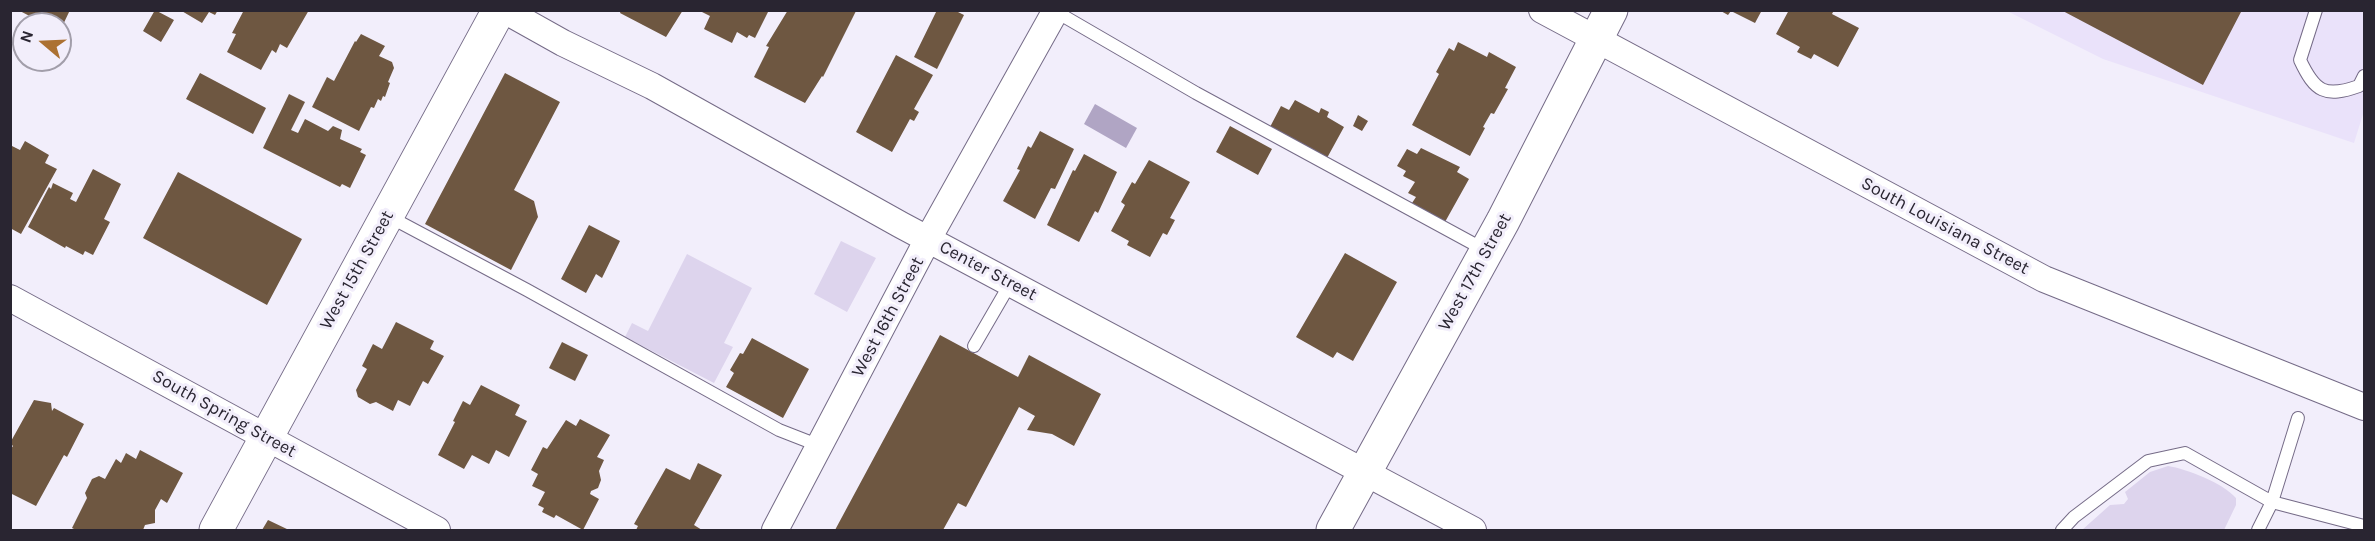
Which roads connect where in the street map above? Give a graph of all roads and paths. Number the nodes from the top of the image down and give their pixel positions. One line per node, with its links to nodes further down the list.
1 (499, 10): 9 (street, West 15th Street)
2 (504, 10): 10 (street, Center Street)
3 (1542, 10): 7 (street, South Louisiana Street)
4 (1611, 10): 7 (street, West 17th Street)
5 (2316, 10): 8 (lane)
6 (1055, 11): 10 (street, West 16th Street); 11 (lane)
7 (1595, 39): 11 (street, West 17th Street); 15 (street, South Louisiana Street)
8 (2364, 76)
9 (387, 215): 17 (street, West 15th Street); 18 (lane)
10 (928, 239): 12 (street, Center Street); 18 (street, West 16th Street)
11 (1487, 251): 19 (street, West 17th Street)
12 (1010, 284): 14 (lane); 19 (street, Center Street)
13 (10, 298): 17 (street, South Spring Street)
14 (975, 346)
15 (2364, 407)
16 (2298, 418): 20 (lane)
17 (266, 437): 22 (street, West 15th Street); 23 (street, South Spring Street)
18 (820, 446): 24 (street, West 16th Street)
19 (1364, 473): 25 (street, West 17th Street); 26 (street, Center Street)
20 (2272, 502): 21 (lane); 27 (lane); 28 (lane)
21 (2364, 526)
22 (216, 531)
23 (437, 531)
24 (775, 531)
25 (1333, 531)
26 (1473, 531)
27 (2062, 531)
28 (2258, 531)

